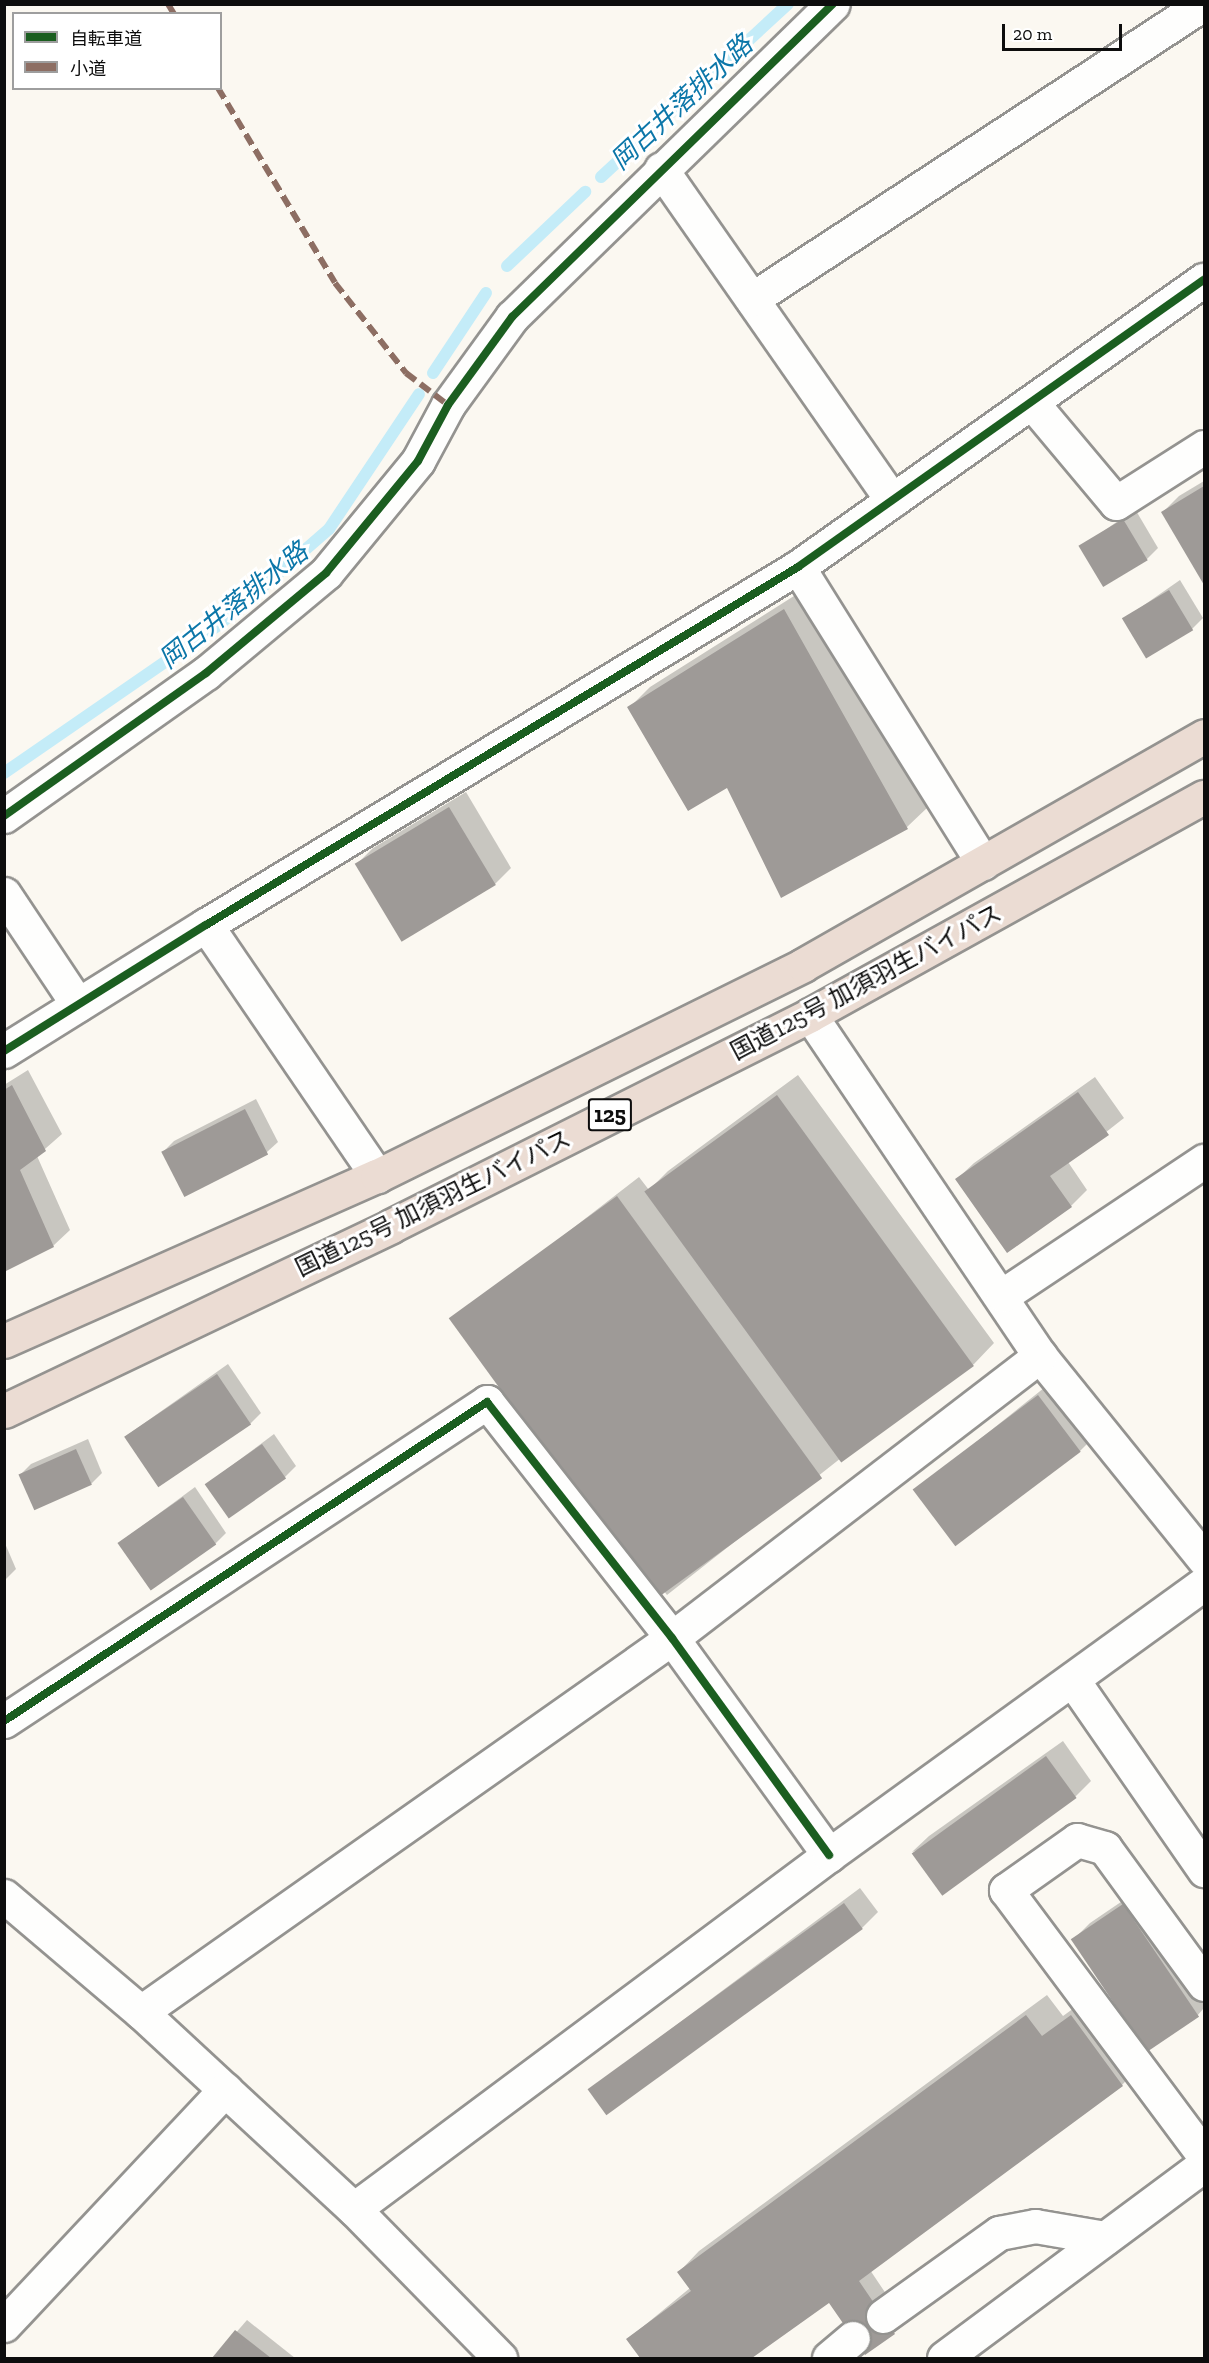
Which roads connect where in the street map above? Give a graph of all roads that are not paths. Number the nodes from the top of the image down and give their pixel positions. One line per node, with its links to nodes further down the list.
1 (832, 4): 3 (street)
2 (1188, 9): 5 (street)
3 (661, 169): 5 (street); 12 (street)
4 (1204, 280): 6 (street)
5 (752, 299): 8 (street)
6 (1033, 404): 7 (street); 8 (street)
7 (1204, 447)
8 (892, 500): 9 (street)
9 (798, 567): 13 (street); 15 (street)
10 (1204, 736): 13 (highway, 国道125号 加須羽生バイパス / 125)
11 (1204, 797): 17 (highway, 国道125号 加須羽生バイパス / 125)
12 (4, 816)
13 (983, 862): 20 (highway, 国道125号 加須羽生バイパス / 125)
14 (4, 894): 16 (street)
15 (206, 925): 16 (street); 20 (street)
16 (78, 1005): 18 (street)
17 (810, 1015): 21 (street); 24 (highway, 国道125号 加須羽生バイパス / 125)
18 (4, 1051)
19 (1204, 1161): 21 (street)
20 (377, 1176): 22 (highway, 国道125号 加須羽生バイパス / 125)
21 (1003, 1295): 23 (street)
22 (4, 1341)
23 (1040, 1356): 25 (street); 27 (street)
24 (4, 1411)
25 (1204, 1559)
26 (1204, 1584): 28 (street)
27 (672, 1638): 29 (street); 30 (street); 34 (street)
28 (1074, 1682): 30 (street); 31 (street)
29 (4, 1721)
30 (829, 1855): 38 (street)
31 (1204, 1870)
32 (4, 1896): 34 (street)
33 (1204, 1984): 36 (street)
34 (141, 2012): 35 (street)
35 (225, 2090): 38 (street); 41 (street)
36 (1204, 2157)
37 (1204, 2165): 39 (street)
38 (354, 2209): 42 (street)
39 (1105, 2238): 40 (street); 43 (street)
40 (883, 2316)
41 (4, 2325)
42 (493, 2356)
43 (944, 2358)

